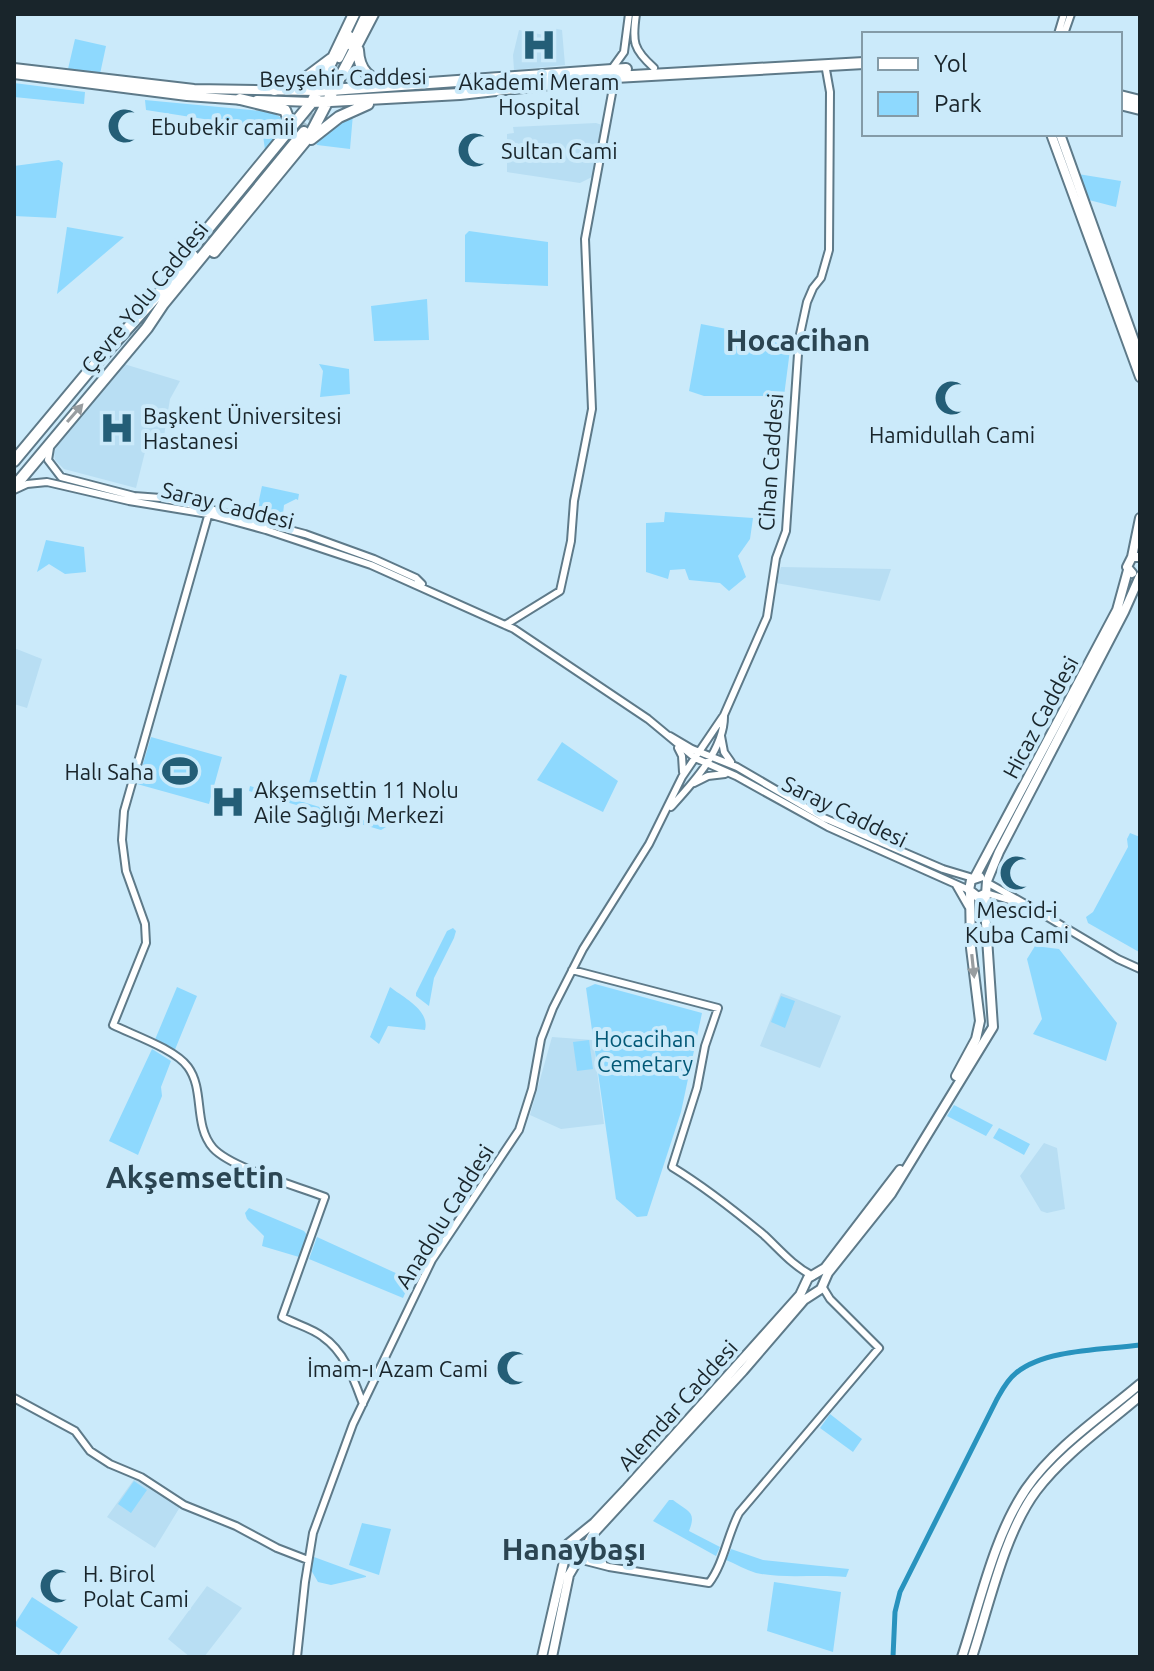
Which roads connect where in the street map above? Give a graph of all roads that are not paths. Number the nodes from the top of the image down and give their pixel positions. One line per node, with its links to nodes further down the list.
1 (360, 14): 7 (highway)
2 (373, 14): 5 (highway)
3 (629, 14): 12 (street)
4 (636, 14): 11 (street)
5 (358, 47): 7 (highway); 14 (highway)
6 (862, 56): 11 (highway, Beyşehir Caddesi)
7 (339, 61): 15 (highway); 17 (highway); 18 (highway)
8 (862, 63): 9 (highway, Beyşehir Caddesi)
9 (825, 64): 12 (highway, Beyşehir Caddesi); 45 (street, Cihan Caddesi)
10 (14, 68): 15 (main road, Beyşehir Caddesi)
11 (654, 68): 12 (highway, Beyşehir Caddesi)
12 (613, 73): 14 (highway, Beyşehir Caddesi); 21 (highway, Beyşehir Caddesi); 44 (street)
13 (14, 74): 20 (main road, Beyşehir Caddesi)
14 (394, 87): 19 (highway, Beyşehir Caddesi)
15 (274, 90): 16 (main road, Beyşehir Caddesi)
16 (289, 90): 18 (main road, Beyşehir Caddesi); 22 (main road)
17 (335, 90): 18 (highway, Beyşehir Caddesi); 19 (highway, Beyşehir Caddesi); 24 (highway)
18 (317, 91): 23 (highway)
19 (360, 95): 21 (highway, Beyşehir Caddesi); 24 (highway, Beyşehir Caddesi)
20 (240, 99): 22 (main road, Beyşehir Caddesi); 28 (highway)
21 (388, 99): 29 (highway)
22 (289, 100): 23 (main road, Beyşehir Caddesi)
23 (312, 102): 24 (highway, Beyşehir Caddesi); 25 (highway)
24 (329, 103): 25 (highway)
25 (302, 130): 28 (highway); 29 (highway); 30 (highway, Çevre Yolu Caddesi); 31 (highway, Çevre Yolu Caddesi)
26 (1052, 136): 33 (main road)
27 (1061, 136): 32 (main road)
28 (275, 148): 30 (highway)
29 (300, 148): 31 (highway)
30 (136, 319): 35 (highway, Çevre Yolu Caddesi)
31 (147, 328): 34 (highway, Çevre Yolu Caddesi, one-way to 31)
32 (1140, 357)
33 (1140, 377)
34 (53, 438): 38 (highway, Çevre Yolu Caddesi); 39 (street, Saray Caddesi)
35 (30, 442): 36 (street); 37 (highway, Çevre Yolu Caddesi)
36 (14, 453)
37 (14, 461)
38 (14, 488): 39 (street, Saray Caddesi)
39 (209, 512): 44 (street, Saray Caddesi); 75 (street)
40 (1140, 518): 41 (main road)
41 (1136, 557): 42 (main road, Hicaz Caddesi)
42 (1128, 570): 43 (main road); 58 (main road, Hicaz Caddesi)
43 (1140, 574): 60 (main road, Hicaz Caddesi)
44 (505, 625): 47 (street, Saray Caddesi)
45 (724, 715): 46 (street, Cihan Caddesi); 49 (street, Cihan Caddesi)
46 (721, 733): 50 (street, Cihan Caddesi); 53 (street)
47 (667, 734): 48 (street, Saray Caddesi); 49 (street, Saray Caddesi)
48 (673, 743): 51 (street, Saray Caddesi); 55 (street)
49 (700, 751): 50 (street, Saray Caddesi); 51 (street, Cihan Caddesi)
50 (710, 755): 52 (street, Cihan Caddesi); 53 (street, Saray Caddesi)
51 (695, 758): 52 (street, Saray Caddesi); 55 (street, Anadolu Caddesi)
52 (705, 764): 54 (street, Saray Caddesi); 56 (street, Anadolu Caddesi)
53 (737, 767): 58 (street, Saray Caddesi)
54 (736, 776): 56 (street); 59 (street, Saray Caddesi)
55 (682, 777): 57 (street, Anadolu Caddesi)
56 (689, 786): 57 (street, Anadolu Caddesi)
57 (667, 812): 66 (street, Anadolu Caddesi)
58 (974, 878): 60 (main road); 61 (main road)
59 (953, 882): 61 (street, Saray Caddesi); 64 (street)
60 (987, 882): 62 (main road); 63 (street)
61 (969, 891): 62 (main road); 64 (main road)
62 (986, 893): 63 (street); 68 (main road)
63 (1029, 906): 65 (street)
64 (970, 910): 67 (main road, one-way to 67)
65 (1140, 969)
66 (572, 970): 69 (street); 75 (street, Anadolu Caddesi)
67 (979, 1023): 68 (main road); 71 (main road, Alemdar Caddesi)
68 (992, 1026): 71 (main road, Alemdar Caddesi)
69 (798, 1269): 70 (street); 71 (street)
70 (806, 1284): 71 (main road); 76 (main road, Alemdar Caddesi)
71 (817, 1284): 77 (main road, Alemdar Caddesi); 81 (street)
72 (1140, 1384): 85 (main road)
73 (1140, 1396): 86 (main road)
74 (14, 1398): 80 (street)
75 (363, 1404): 80 (street, Anadolu Caddesi)
76 (570, 1543): 77 (main road); 78 (main road)
77 (584, 1550): 79 (main road); 81 (street)
78 (566, 1552): 79 (main road); 83 (main road)
79 (578, 1559): 81 (street); 84 (main road)
80 (308, 1560): 82 (street, Anadolu Caddesi)
81 (609, 1567)
82 (297, 1657)
83 (542, 1657)
84 (552, 1657)
85 (962, 1657)
86 (972, 1657)

